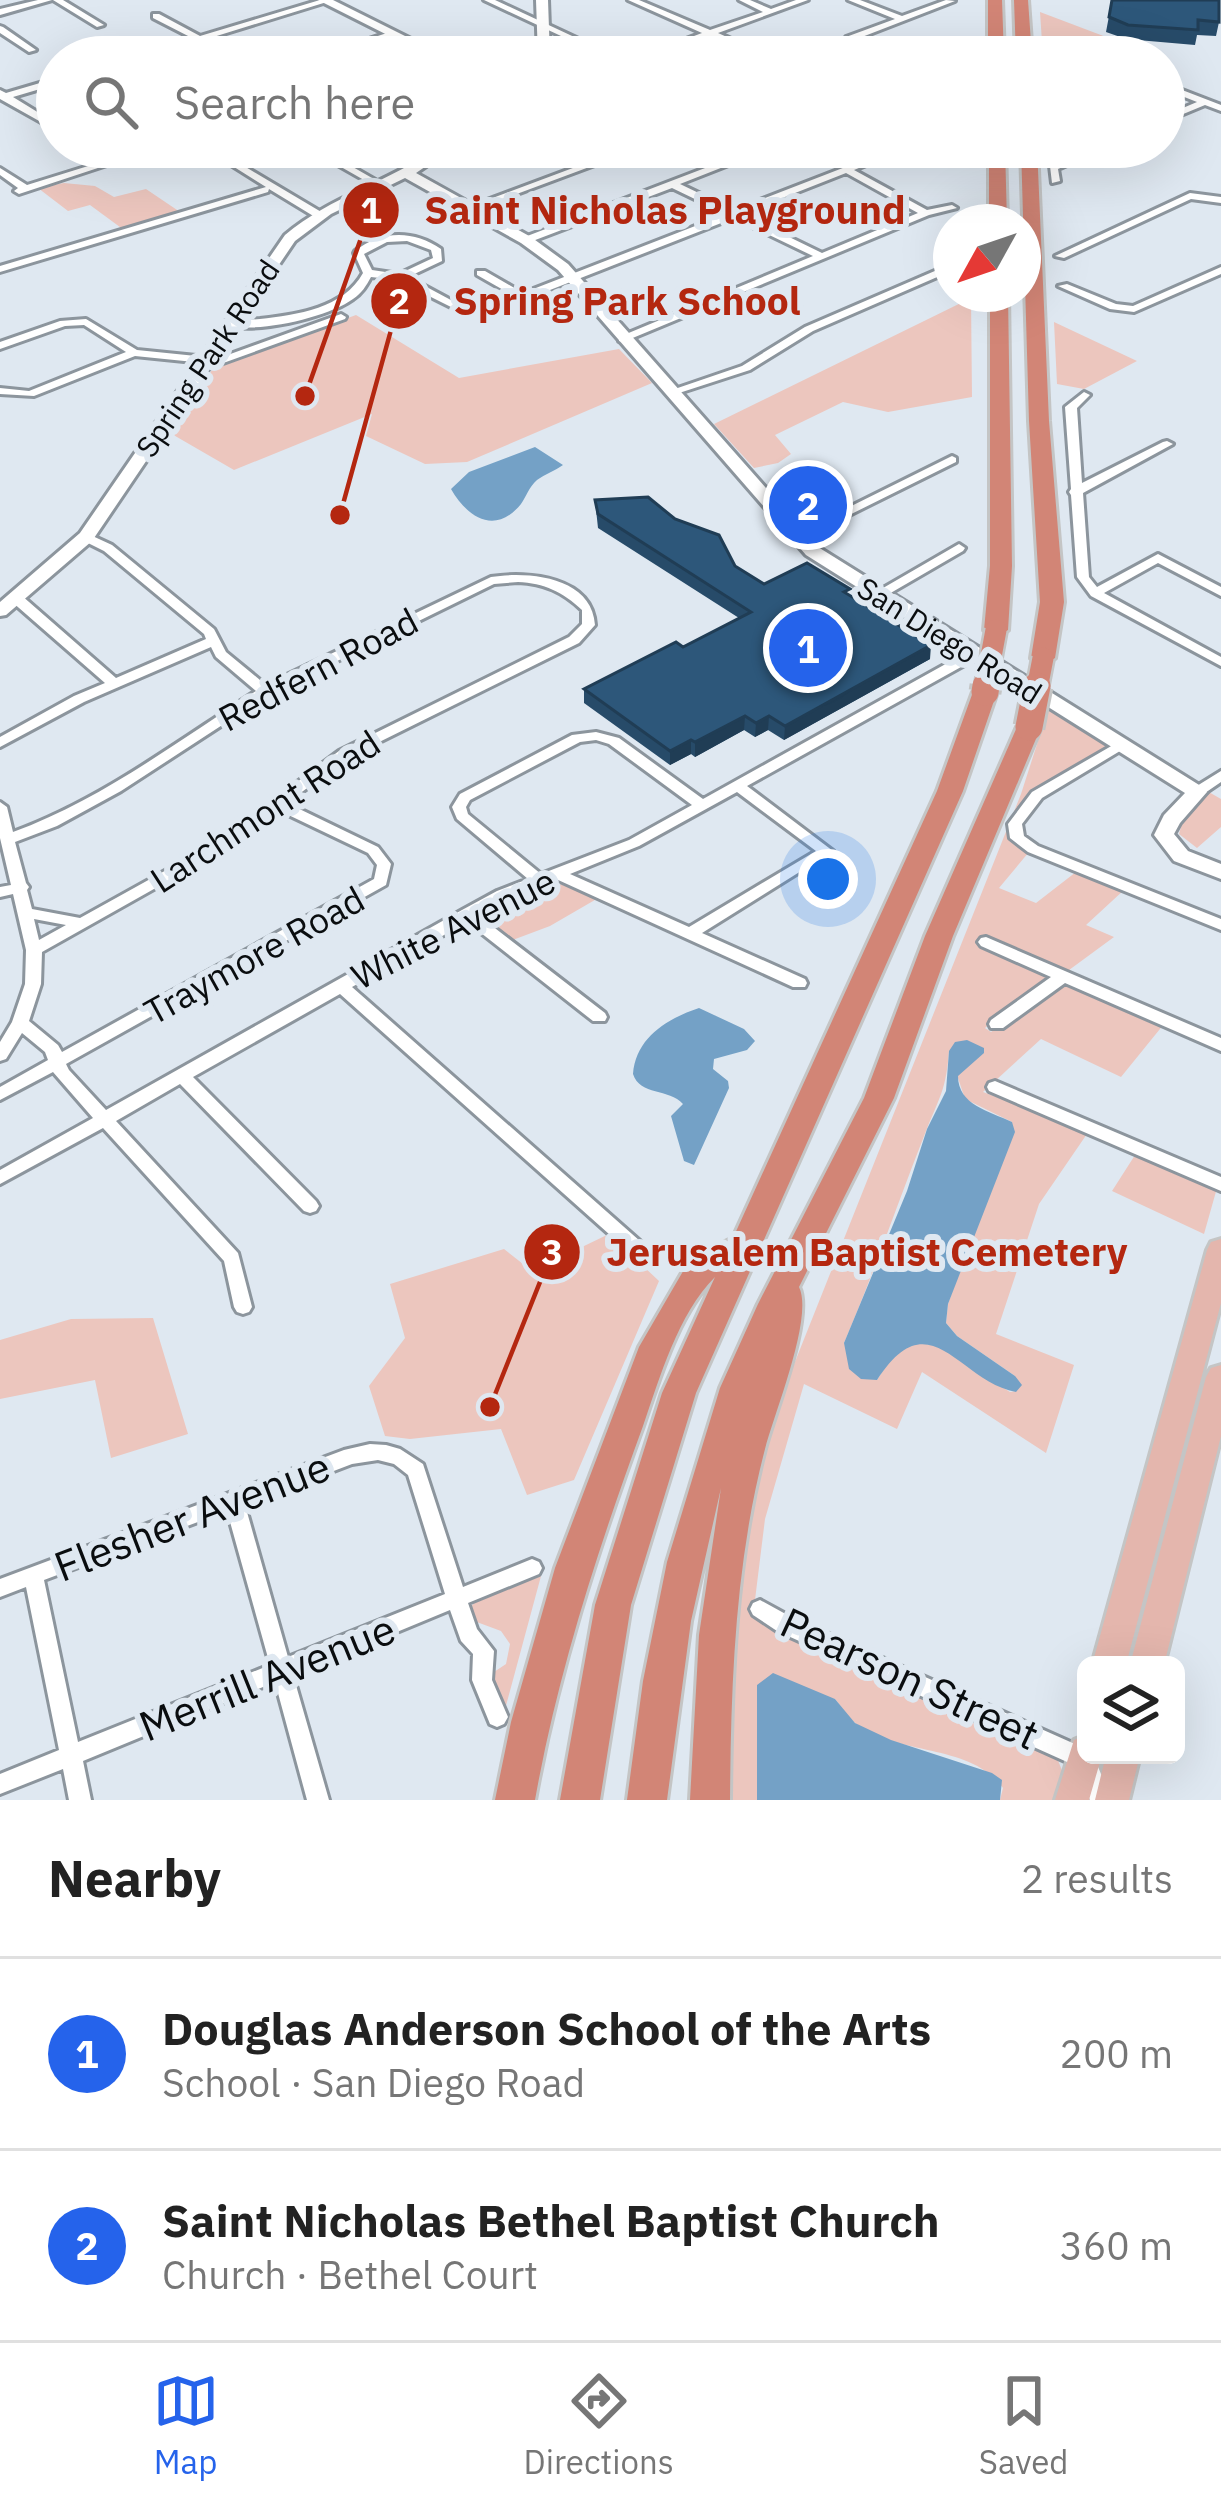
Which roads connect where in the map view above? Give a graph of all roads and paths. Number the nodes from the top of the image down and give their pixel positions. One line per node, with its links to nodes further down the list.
1 (47, 0): 14 (street)
2 (57, 0): 18 (street)
3 (488, 0): 17 (street)
4 (542, 0): 17 (street)
5 (632, 0): 20 (street)
6 (743, 0): 13 (street)
7 (804, 0): 13 (street)
8 (852, 0): 16 (street)
9 (991, 0): 31 (highway)
10 (1021, 0): 32 (highway)
11 (325, 1): 21 (street); 23 (street)
12 (951, 1): 16 (street)
13 (772, 11): 20 (street)
14 (0, 12)
15 (156, 16): 22 (street)
16 (902, 19): 30 (street)
17 (543, 25): 26 (street); 27 (street)
18 (100, 26)
19 (0, 29): 33 (street)
20 (710, 33): 28 (street); 29 (street)
21 (393, 34): 24 (street); 25 (street)
22 (194, 36)
23 (210, 36)
24 (386, 36)
25 (397, 36)
26 (543, 36)
27 (567, 36)
28 (702, 36)
29 (717, 36)
30 (857, 36)
31 (995, 36)
32 (1023, 36)
33 (32, 50)
34 (36, 87): 36 (street)
35 (1185, 94): 37 (street)
36 (2, 96): 40 (street)
37 (1204, 102): 38 (street); 39 (street)
38 (1221, 108)
39 (1185, 110)
40 (36, 116)
41 (91, 168): 57 (street)
42 (241, 168): 66 (street)
43 (348, 168): 56 (street)
44 (419, 168): 54 (street, Spring Park Road)
45 (581, 168): 62 (street)
46 (716, 168): 55 (street)
47 (852, 168): 51 (street)
48 (997, 168): 61 (highway)
49 (1030, 168): 147 (highway, bridge)
50 (1065, 168): 53 (street)
51 (847, 170): 64 (street); 65 (street)
52 (0, 171): 57 (street)
53 (1054, 174)
54 (409, 175): 56 (street, Spring Park Road); 62 (street, San Diego Road)
55 (674, 185): 65 (street); 67 (street)
56 (381, 187): 66 (street, Spring Park Road)
57 (22, 189): 59 (street)
58 (265, 190): 70 (street)
59 (0, 196)
60 (1221, 200): 69 (street)
61 (998, 204)
62 (468, 209): 67 (street, San Diego Road)
63 (933, 211): 64 (street)
64 (926, 212): 68 (street)
65 (734, 214): 68 (street); 75 (street)
66 (319, 215): 81 (street, Spring Park Road)
67 (526, 240): 75 (street, San Diego Road)
68 (821, 256): 82 (street)
69 (1060, 256)
70 (0, 268)
71 (1221, 270): 77 (street)
72 (481, 272): 78 (street)
73 (933, 275): 87 (street)
74 (400, 278): 76 (street); 76 (street); 78 (street)
75 (572, 278): 78 (street); 82 (street, San Diego Road)
76 (366, 279): 81 (street)
77 (1063, 286)
78 (523, 297)
79 (999, 312): 144 (highway, bridge)
80 (341, 317): 85 (street)
81 (228, 324): 85 (street, Spring Park Road)
82 (623, 339): 87 (street, San Diego Road)
83 (0, 346): 84 (street)
84 (134, 353): 85 (street); 86 (street)
85 (203, 364): 93 (street, Spring Park Road)
86 (0, 391)
87 (672, 392): 92 (street, San Diego Road)
88 (1084, 395): 91 (street)
89 (1167, 444): 91 (street)
90 (952, 460): 92 (street)
91 (1075, 492): 97 (street)
92 (797, 536): 99 (street, San Diego Road)
93 (86, 537): 100 (street, Spring Park Road); 102 (street)
94 (959, 548): 99 (street)
95 (0, 583): 100 (street)
96 (1221, 592): 97 (street)
97 (1095, 593): 104 (street)
98 (572, 594): 106 (street, Redfern Road); 112 (street, Larchmont Road)
99 (878, 595): 103 (street, San Diego Road)
100 (16, 598): 101 (street, Spring Park Road); 105 (street)
101 (0, 611)
102 (212, 642): 105 (street); 106 (street)
103 (974, 654): 108 (street, San Diego Road); 110 (street, White Avenue)
104 (1221, 662)
105 (113, 683): 107 (street)
106 (265, 691): 115 (street, Redfern Road)
107 (0, 742)
108 (1120, 746): 111 (street, San Diego Road); 124 (street)
109 (1221, 775): 111 (street)
110 (738, 786): 113 (street, White Avenue); 125 (street)
111 (1196, 792): 116 (street)
112 (278, 804): 123 (street, Larchmont Road); 136 (street, Traymore Road)
113 (702, 805): 117 (street, White Avenue); 118 (street)
114 (0, 807): 115 (street)
115 (10, 838): 119 (street)
116 (1221, 872)
117 (556, 873): 118 (street, White Avenue); 125 (street)
118 (536, 879): 122 (street, White Avenue)
119 (22, 886): 120 (street); 121 (street)
120 (0, 892)
121 (28, 913): 123 (street); 127 (street)
122 (467, 914): 130 (street, White Avenue); 131 (street)
123 (80, 923): 127 (street, Larchmont Road)
124 (1221, 925)
125 (692, 932): 129 (street)
126 (986, 943): 128 (street)
127 (34, 950): 132 (street)
128 (1062, 977): 133 (street); 134 (street)
129 (799, 983)
130 (340, 986): 137 (street, White Avenue); 146 (street)
131 (599, 1017)
132 (20, 1023): 135 (street); 136 (street)
133 (997, 1024)
134 (1221, 1046)
135 (0, 1055)
136 (56, 1064): 139 (street, Traymore Road); 140 (street)
137 (182, 1075): 140 (street, White Avenue); 143 (street)
138 (994, 1087): 142 (street)
139 (0, 1094)
140 (105, 1119): 141 (street, White Avenue); 148 (street)
141 (0, 1178)
142 (1221, 1184)
143 (310, 1206)
144 (747, 1245): 166 (highway); 169 (highway)
145 (1221, 1250): 156 (main road)
146 (644, 1254)
147 (790, 1273): 170 (highway); 171 (highway)
148 (243, 1307)
149 (1221, 1377): 157 (main road)
150 (235, 1501): 152 (street, Flesher Avenue); 154 (street, Flesher Avenue); 158 (street)
151 (532, 1568): 154 (street, Merrill Avenue)
152 (33, 1575): 153 (street, Flesher Avenue); 161 (street)
153 (0, 1588)
154 (456, 1600): 158 (street, Merrill Avenue); 159 (street)
155 (760, 1609): 160 (street, Pearson Street)
156 (1111, 1656)
157 (1149, 1656)
158 (283, 1670): 161 (street, Merrill Avenue); 168 (street)
159 (497, 1717)
160 (1077, 1752)
161 (71, 1755): 165 (street, Merrill Avenue); 167 (street)
162 (1082, 1764): 172 (main road)
163 (1088, 1764): 173 (street, Pearson Street)
164 (1122, 1764): 174 (main road)
165 (0, 1784)
166 (515, 1795)
167 (80, 1800)
168 (318, 1800)
169 (580, 1800)
170 (647, 1800)
171 (710, 1800)
172 (1072, 1800)
173 (1101, 1800)
174 (1112, 1800)

